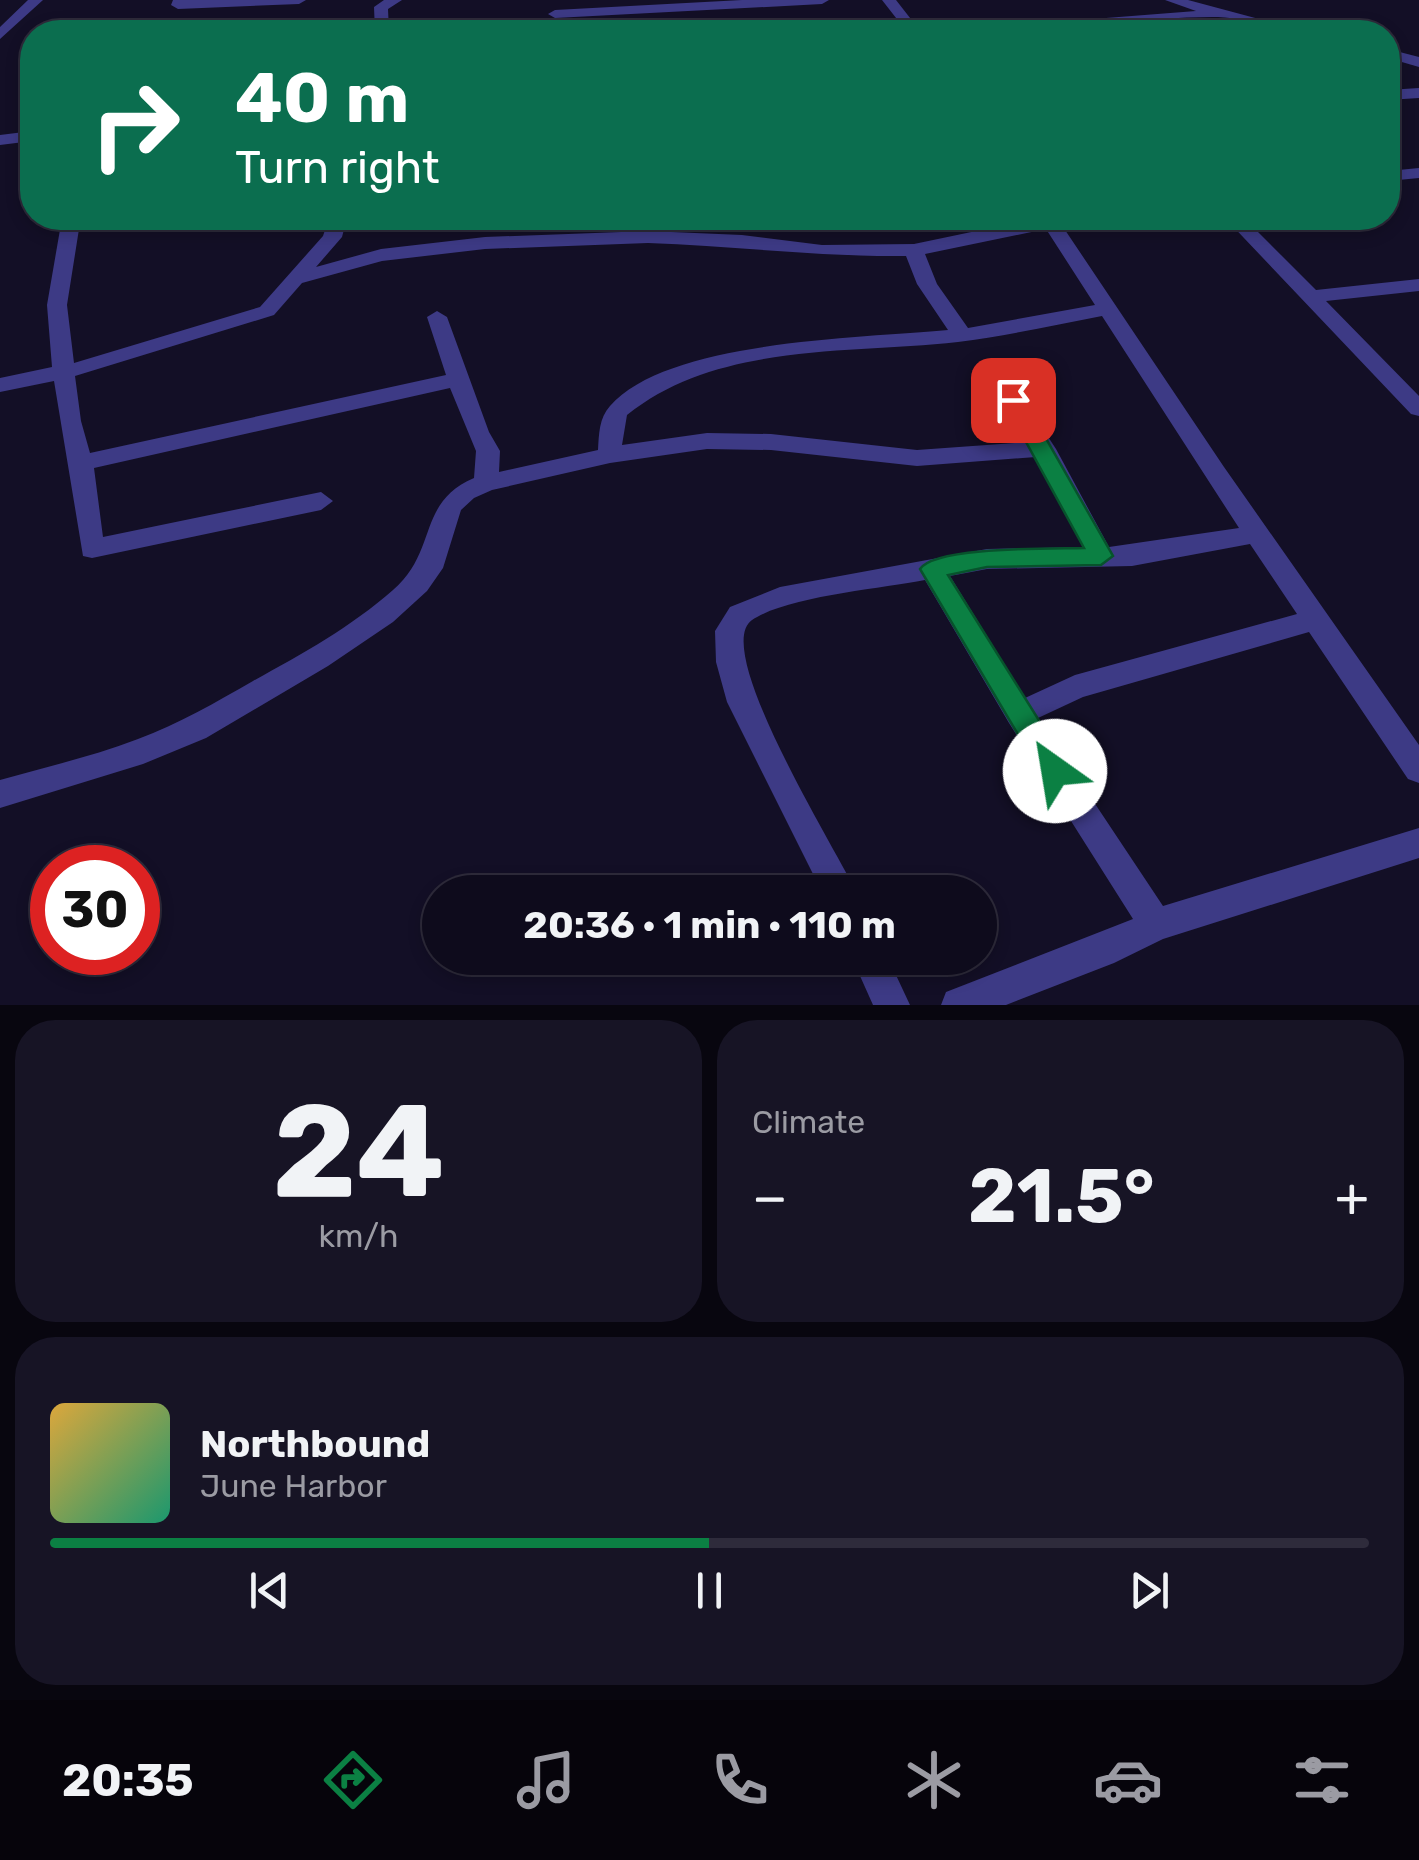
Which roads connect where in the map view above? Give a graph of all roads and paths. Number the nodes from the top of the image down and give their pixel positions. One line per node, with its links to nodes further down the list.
1 (36, 0): 18 (street)
2 (180, 0): 3 (street)
3 (299, 0)
4 (395, 0): 12 (street)
5 (565, 0): 10 (street)
6 (822, 0): 10 (street)
7 (889, 0): 14 (street)
8 (1172, 0): 9 (street)
9 (1221, 13): 11 (street); 17 (street)
10 (555, 14): 13 (street)
11 (1157, 18): 15 (street); 16 (street)
12 (382, 20)
13 (551, 20)
14 (905, 20)
15 (1140, 20)
16 (1159, 20)
17 (1250, 20)
18 (0, 35)
19 (69, 230): 33 (street)
20 (334, 230): 27 (street)
21 (553, 230): 25 (street)
22 (1004, 230): 26 (street)
23 (1056, 230): 30 (street)
24 (1246, 230): 29 (street)
25 (550, 241): 26 (street); 27 (street)
26 (914, 250): 32 (street)
27 (295, 279): 33 (street)
28 (1419, 285): 29 (street)
29 (1310, 297): 37 (street)
30 (1108, 309): 32 (street); 43 (street)
31 (437, 317): 35 (street)
32 (962, 336): 39 (street)
33 (67, 371): 36 (street); 40 (street)
34 (998, 376): 38 (street)
35 (458, 380): 40 (street); 41 (street)
36 (0, 386)
37 (1419, 410)
38 (1044, 449): 39 (street); 44 (street)
39 (610, 455): 41 (street)
40 (80, 463): 42 (street)
41 (486, 483): 49 (street)
42 (322, 501)
43 (1257, 534): 44 (street); 46 (street)
44 (1101, 556): 45 (street)
45 (932, 569): 47 (street); 51 (street)
46 (1316, 620): 47 (street); 48 (street)
47 (1019, 714): 52 (street)
48 (1419, 770)
49 (0, 794)
50 (1419, 843): 52 (street)
51 (830, 875)
52 (1156, 926): 55 (street)
53 (878, 975): 54 (street)
54 (892, 1005)
55 (960, 1005)

